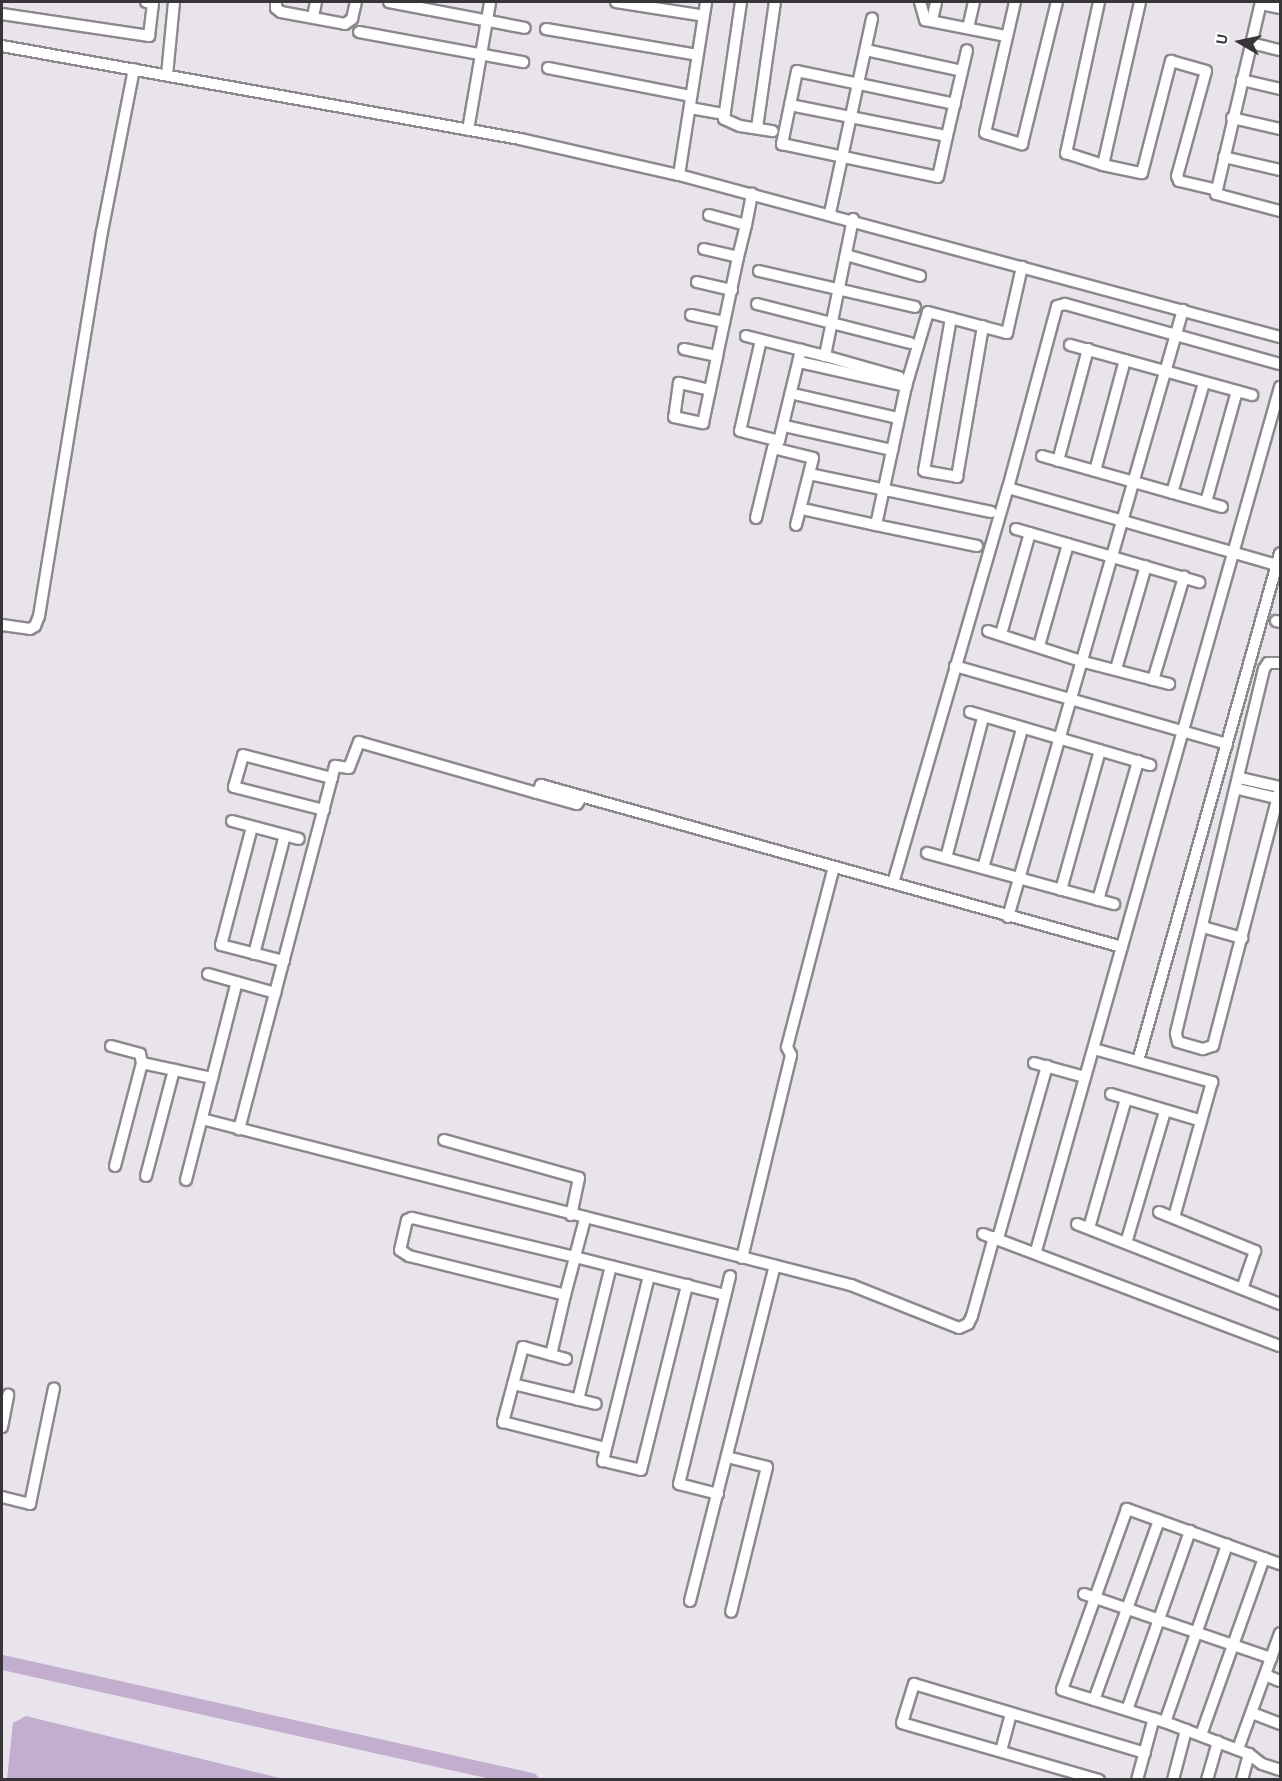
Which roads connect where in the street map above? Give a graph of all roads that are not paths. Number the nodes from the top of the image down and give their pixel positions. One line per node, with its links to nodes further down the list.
1 (146, 2): 23 (street)
2 (174, 2): 45 (street)
3 (276, 2): 25 (street)
4 (316, 2): 25 (street)
5 (356, 2): 25 (street)
6 (389, 2): 28 (street)
7 (490, 2): 28 (street)
8 (616, 2): 21 (street)
9 (701, 2): 24 (street)
10 (706, 2): 52 (street)
11 (741, 2): 53 (street)
12 (775, 2): 56 (street)
13 (920, 2): 27 (street)
14 (936, 2): 27 (street)
15 (974, 2): 30 (street)
16 (1015, 2): 33 (street)
17 (1057, 2): 33 (street)
18 (1099, 2): 64 (street)
19 (1140, 2): 64 (street)
20 (1261, 3): 22 (street); 34 (street)
21 (658, 5): 24 (street)
22 (1281, 8)
23 (2, 14)
24 (699, 15): 40 (street)
25 (314, 17)
26 (872, 18): 36 (street)
27 (932, 20): 30 (street)
28 (487, 21): 29 (street); 39 (street)
29 (525, 28)
30 (968, 28): 33 (street)
31 (546, 29): 40 (street)
32 (359, 32): 39 (street)
33 (1006, 36)
34 (1251, 43): 38 (street); 46 (street)
35 (2, 46): 43 (street)
36 (866, 50): 44 (street); 47 (street)
37 (967, 50): 44 (street)
38 (1281, 50)
39 (482, 54): 41 (street); 58 (street)
40 (693, 54): 49 (street)
41 (523, 62)
42 (548, 68): 49 (street)
43 (134, 69): 45 (street); 144 (street)
44 (962, 71): 50 (street)
45 (167, 75): 58 (street)
46 (1242, 80): 48 (street); 55 (street)
47 (859, 83): 50 (street); 51 (street); 54 (street)
48 (1281, 89)
49 (686, 95): 61 (street)
50 (955, 104): 60 (street)
51 (790, 105): 54 (street); 62 (street)
52 (690, 108): 53 (street); 61 (street)
53 (723, 114): 56 (street)
54 (852, 117): 60 (street); 62 (street)
55 (1232, 118): 57 (street); 63 (street)
56 (757, 128): 59 (street)
57 (1281, 129)
58 (468, 130): 66 (street)
59 (774, 131)
60 (947, 136): 62 (street)
61 (682, 145): 66 (street)
62 (843, 156): 70 (street)
63 (1224, 157): 65 (street); 67 (street)
64 (1103, 165): 67 (street)
65 (1281, 170)
66 (676, 175): 68 (street)
67 (1215, 189): 69 (street)
68 (752, 194): 70 (street); 73 (street)
69 (1281, 211)
70 (830, 213): 72 (street)
71 (709, 215): 73 (street)
72 (853, 219): 75 (street); 77 (street)
73 (746, 225): 76 (street)
74 (704, 249): 76 (street)
75 (846, 255): 79 (street); 81 (street)
76 (738, 257): 82 (street)
77 (1023, 267): 85 (street); 90 (street)
78 (759, 271): 81 (street)
79 (920, 276)
80 (697, 282): 82 (street)
81 (839, 288): 84 (street); 89 (street)
82 (732, 290): 88 (street)
83 (757, 304): 89 (street)
84 (915, 307)
85 (1183, 310): 91 (street); 93 (street)
86 (691, 315): 88 (street)
87 (951, 318): 90 (street); 90 (street); 106 (street)
88 (724, 322): 100 (street)
89 (832, 323): 95 (street); 101 (street)
90 (983, 326)
91 (1176, 334): 104 (street); 105 (street); 122 (street)
92 (746, 336): 94 (street)
93 (1281, 337)
94 (761, 340): 99 (street); 115 (street)
95 (910, 343)
96 (1070, 345): 98 (street)
97 (684, 349): 100 (street)
98 (1088, 349): 102 (street); 118 (street)
99 (801, 350): 101 (street); 115 (street)
100 (717, 356): 109 (street)
101 (825, 356): 106 (street)
102 (1125, 360): 105 (street); 119 (street)
103 (804, 363): 106 (street)
104 (1281, 364)
105 (1166, 372): 107 (street); 121 (street)
106 (902, 382): 113 (street)
107 (1204, 383): 110 (street); 124 (street)
108 (1281, 387): 137 (street)
109 (710, 390)
110 (1237, 391): 112 (street); 125 (street)
111 (798, 395): 113 (street)
112 (1252, 395)
113 (898, 418): 116 (street)
114 (789, 427): 116 (street)
115 (776, 444): 129 (street); 131 (street)
116 (892, 450): 123 (street)
117 (1042, 456): 118 (street)
118 (1058, 461): 119 (street)
119 (1095, 471): 121 (street)
120 (814, 475): 123 (street)
121 (1132, 482): 124 (street); 130 (street)
122 (1008, 488): 130 (street); 150 (street)
123 (884, 490): 128 (street); 132 (street)
124 (1172, 493): 125 (street)
125 (1206, 502): 126 (street)
126 (1222, 507)
127 (807, 510): 132 (street)
128 (991, 512)
129 (756, 518)
130 (1122, 520): 137 (street); 139 (street)
131 (796, 525)
132 (876, 525): 136 (street)
133 (1016, 529): 134 (street)
134 (1030, 532): 135 (street); 146 (street)
135 (1068, 544): 139 (street); 147 (street)
136 (977, 546)
137 (1234, 551): 140 (street); 158 (street)
138 (1281, 553): 140 (street)
139 (1112, 558): 141 (street); 148 (street)
140 (1277, 564): 160 (street)
141 (1146, 566): 142 (street); 151 (street)
142 (1184, 577): 143 (street); 152 (street)
143 (1199, 582)
144 (2, 625)
145 (988, 631): 146 (street)
146 (1001, 634): 147 (street)
147 (1039, 646): 148 (street)
148 (1084, 662): 151 (street); 154 (street)
149 (1281, 663): 165 (street)
150 (955, 666): 154 (street); 177 (street)
151 (1116, 669): 152 (street)
152 (1153, 681): 153 (street)
153 (1169, 684)
154 (1072, 700): 158 (street); 159 (street)
155 (970, 712): 156 (street)
156 (983, 718): 157 (street); 173 (street)
157 (1022, 729): 159 (street); 175 (street)
158 (1184, 731): 160 (street); 184 (street)
159 (1059, 738): 161 (street); 176 (street)
160 (1227, 744): 192 (street)
161 (1100, 750): 162 (street); 178 (street)
162 (1138, 761): 163 (street); 179 (street)
163 (1150, 765)
164 (332, 778): 167 (street); 167 (street); 174 (street)
165 (1239, 784): 166 (street); 182 (street)
166 (1280, 793): 183 (street)
167 (324, 810): 186 (street)
168 (232, 821): 169 (street)
169 (252, 827): 170 (street); 185 (street)
170 (285, 835): 171 (street); 185 (street)
171 (299, 839)
172 (927, 853): 173 (street)
173 (946, 858): 175 (street)
174 (834, 867): 177 (street); 219 (street)
175 (983, 868): 176 (street)
176 (1020, 879): 178 (street); 181 (street)
177 (892, 883): 181 (street)
178 (1061, 890): 179 (street)
179 (1098, 900): 180 (street)
180 (1114, 904)
181 (1008, 917): 184 (street)
182 (1203, 927): 183 (street); 183 (street)
183 (1242, 938)
184 (1122, 947): 191 (street)
185 (254, 954): 186 (street)
186 (284, 961): 189 (street)
187 (208, 974): 188 (street)
188 (237, 982): 189 (street); 198 (street)
189 (275, 993): 204 (street)
190 (111, 1046): 193 (street)
191 (1094, 1049): 192 (street); 197 (street)
192 (1138, 1061): 203 (street)
193 (142, 1063): 196 (street); 206 (street)
194 (1034, 1063): 195 (street)
195 (1047, 1066): 197 (street); 215 (street)
196 (174, 1070): 198 (street); 207 (street)
197 (1085, 1077): 217 (street)
198 (212, 1078): 202 (street)
199 (1111, 1094): 200 (street)
200 (1126, 1099): 201 (street); 214 (street)
201 (1165, 1111): 203 (street); 216 (street)
202 (201, 1119): 204 (street); 208 (street)
203 (1199, 1120): 211 (street)
204 (239, 1129): 210 (street)
205 (444, 1140): 210 (street)
206 (114, 1166)
207 (147, 1176)
208 (186, 1180)
209 (1159, 1212): 211 (street)
210 (571, 1215): 212 (street)
211 (1174, 1217): 225 (street)
212 (585, 1219): 218 (street); 219 (street)
213 (1077, 1224): 214 (street)
214 (1089, 1228): 216 (street)
215 (992, 1236): 217 (street); 221 (street)
216 (1126, 1243): 225 (street)
217 (1036, 1251): 229 (street)
218 (575, 1257): 220 (street); 226 (street); 226 (street)
219 (742, 1258): 221 (street)
220 (611, 1266): 222 (street); 235 (street)
221 (775, 1266): 239 (street)
222 (649, 1276): 224 (street); 238 (street)
223 (730, 1276): 227 (street)
224 (687, 1285): 227 (street); 238 (street)
225 (1242, 1289): 228 (street)
226 (566, 1295): 230 (street)
227 (725, 1295): 240 (street)
228 (1281, 1304)
229 (1281, 1346)
230 (551, 1355): 231 (street); 232 (street)
231 (566, 1359)
232 (513, 1384): 235 (street); 238 (street)
233 (54, 1388): 241 (street)
234 (8, 1395): 237 (street)
235 (578, 1400): 236 (street)
236 (596, 1404)
237 (2, 1427)
238 (606, 1448)
239 (727, 1457): 240 (street); 251 (street)
240 (718, 1494): 249 (street)
241 (2, 1497)
242 (1159, 1520): 243 (street); 248 (street); 250 (street)
243 (1190, 1531): 244 (street); 252 (street)
244 (1227, 1545): 245 (street); 253 (street)
245 (1264, 1558): 246 (street); 255 (street)
246 (1281, 1564)
247 (1084, 1594): 248 (street)
248 (1095, 1598): 250 (street); 259 (street)
249 (690, 1601)
250 (1127, 1609): 252 (street); 259 (street)
251 (731, 1612)
252 (1159, 1620): 253 (street); 260 (street)
253 (1196, 1632): 255 (street); 263 (street)
254 (1281, 1633): 256 (street)
255 (1233, 1645): 256 (street); 266 (street)
256 (1271, 1658): 257 (street)
257 (1265, 1675): 258 (street); 262 (street)
258 (1281, 1681)
259 (1094, 1700): 260 (street)
260 (1127, 1710): 263 (street)
261 (1011, 1713): 268 (street); 268 (street); 270 (street)
262 (1252, 1713): 264 (street); 269 (street)
263 (1159, 1720): 265 (street); 270 (street)
264 (1281, 1724)
265 (1186, 1730): 266 (street); 274 (street)
266 (1201, 1735): 267 (street)
267 (1218, 1742): 269 (street); 275 (street)
268 (1001, 1751): 272 (street)
269 (1244, 1752): 271 (street); 276 (street)
270 (1145, 1753): 273 (street)
271 (1281, 1770)
272 (1099, 1779)
273 (1137, 1779)
274 (1173, 1779)
275 (1207, 1779)
276 (1242, 1779)

